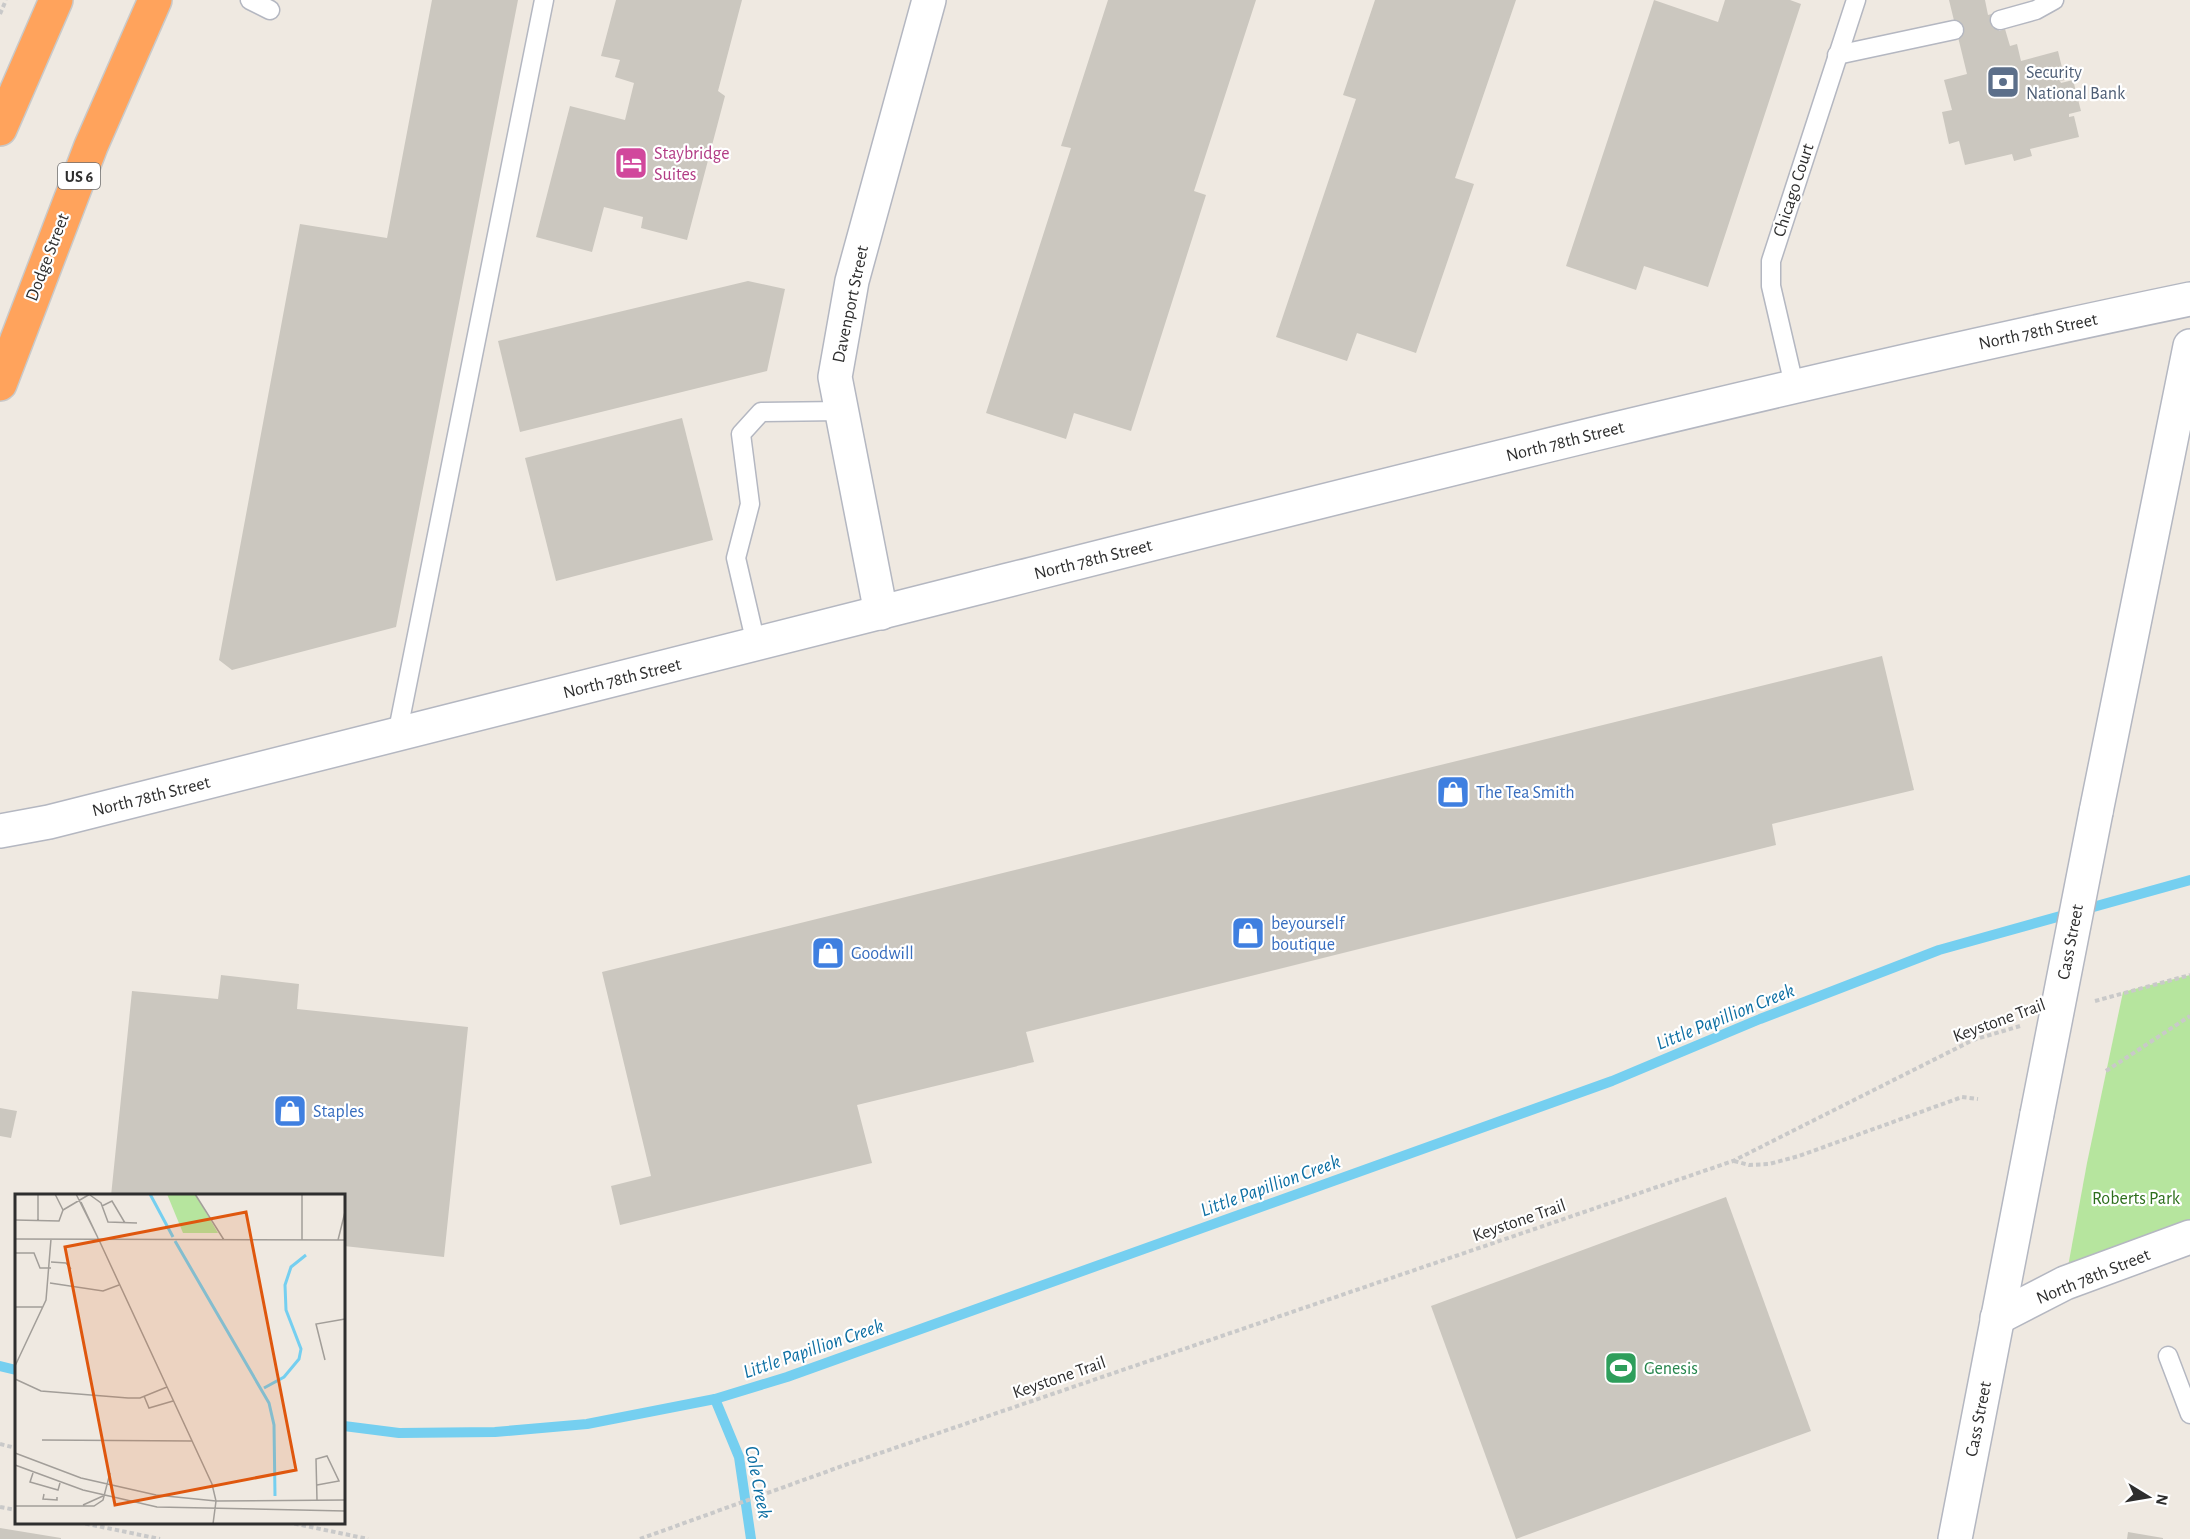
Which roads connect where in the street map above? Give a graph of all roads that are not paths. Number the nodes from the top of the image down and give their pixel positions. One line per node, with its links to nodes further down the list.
1 (56, 0): 12 (highway)
2 (155, 0): 15 (highway, Dodge Street / US 6)
3 (250, 0): 8 (lane)
4 (544, 0): 20 (lane)
5 (929, 0): 17 (main road, Davenport Street)
6 (1856, 0): 11 (lane, Chicago Court)
7 (2054, 0): 9 (lane)
8 (270, 10)
9 (2000, 20)
10 (1954, 30): 11 (lane)
11 (1838, 55): 16 (lane, Chicago Court)
12 (0, 129)
13 (2190, 299): 16 (main road, North 78th Street)
14 (2190, 346): 23 (main road, Cass Street, bridge)
15 (0, 384)
16 (1794, 385): 18 (main road, North 78th Street)
17 (842, 411): 18 (main road, Davenport Street); 19 (lane)
18 (881, 612): 19 (main road, North 78th Street)
19 (756, 644): 20 (main road, North 78th Street)
20 (397, 735): 21 (main road, North 78th Street)
21 (0, 831)
22 (2190, 1237): 23 (main road, North 78th Street)
23 (1997, 1318): 26 (main road, Cass Street)
24 (2168, 1356): 25 (lane)
25 (2190, 1414)
26 (1955, 1539)

